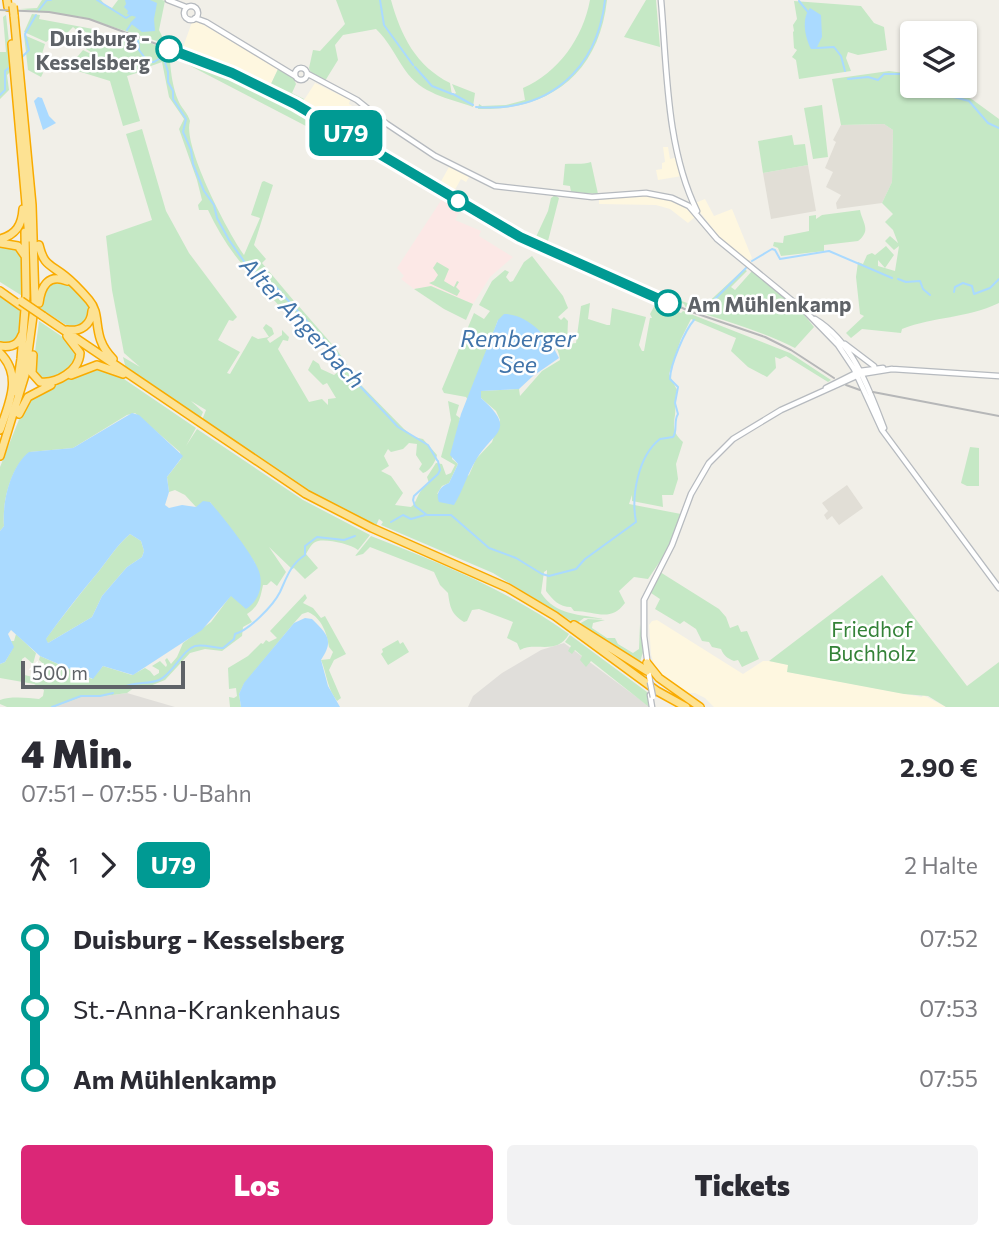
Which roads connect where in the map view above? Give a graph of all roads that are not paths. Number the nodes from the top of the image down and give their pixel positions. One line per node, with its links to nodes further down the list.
1 (168, 0): 4 (main road)
2 (661, 0): 11 (main road)
3 (10, 3): 6 (highway, bridge)
4 (186, 9): 5 (main road); 5 (main road)
5 (196, 16): 7 (main road)
6 (16, 62): 9 (highway); 10 (highway)
7 (296, 73): 8 (main road); 8 (main road)
8 (307, 76): 13 (main road)
9 (20, 130): 15 (highway); 36 (highway)
10 (28, 164): 18 (highway); 42 (highway)
11 (686, 185): 12 (main road); 13 (main road)
12 (689, 192): 14 (main road); 16 (main road)
13 (675, 199): 14 (main road)
14 (686, 204): 16 (main road)
15 (23, 208): 17 (highway); 19 (highway)
16 (699, 215): 22 (main road)
17 (0, 241): 19 (highway)
18 (39, 245): 21 (highway); 32 (highway)
19 (26, 268): 23 (highway)
20 (1, 291): 24 (highway, bridge)
21 (39, 303): 24 (highway); 28 (highway)
22 (806, 312): 25 (main road); 33 (main road)
23 (24, 331): 26 (highway); 36 (highway)
24 (64, 333): 28 (highway); 32 (highway)
25 (839, 339): 29 (main road); 33 (main road)
26 (0, 346)
27 (0, 353): 39 (highway)
28 (32, 360): 37 (highway)
29 (878, 367): 30 (main road); 33 (main road)
30 (892, 369): 31 (main road); 34 (main road)
31 (873, 371): 33 (main road); 35 (main road)
32 (123, 372): 37 (highway); 38 (highway)
33 (859, 373): 35 (main road); 40 (main road); 46 (main road)
34 (999, 376)
35 (866, 384): 40 (main road)
36 (16, 392): 41 (highway)
37 (19, 414): 43 (highway)
38 (203, 428): 45 (highway); 49 (highway)
39 (0, 429)
40 (887, 435): 44 (main road)
41 (0, 442)
42 (0, 456)
43 (0, 462)
44 (999, 587)
45 (546, 610): 46 (highway); 50 (highway)
46 (648, 672): 47 (highway); 47 (highway); 48 (main road, bridge)
47 (659, 678): 51 (highway)
48 (653, 707)
49 (677, 707)
50 (686, 707)
51 (700, 707)

